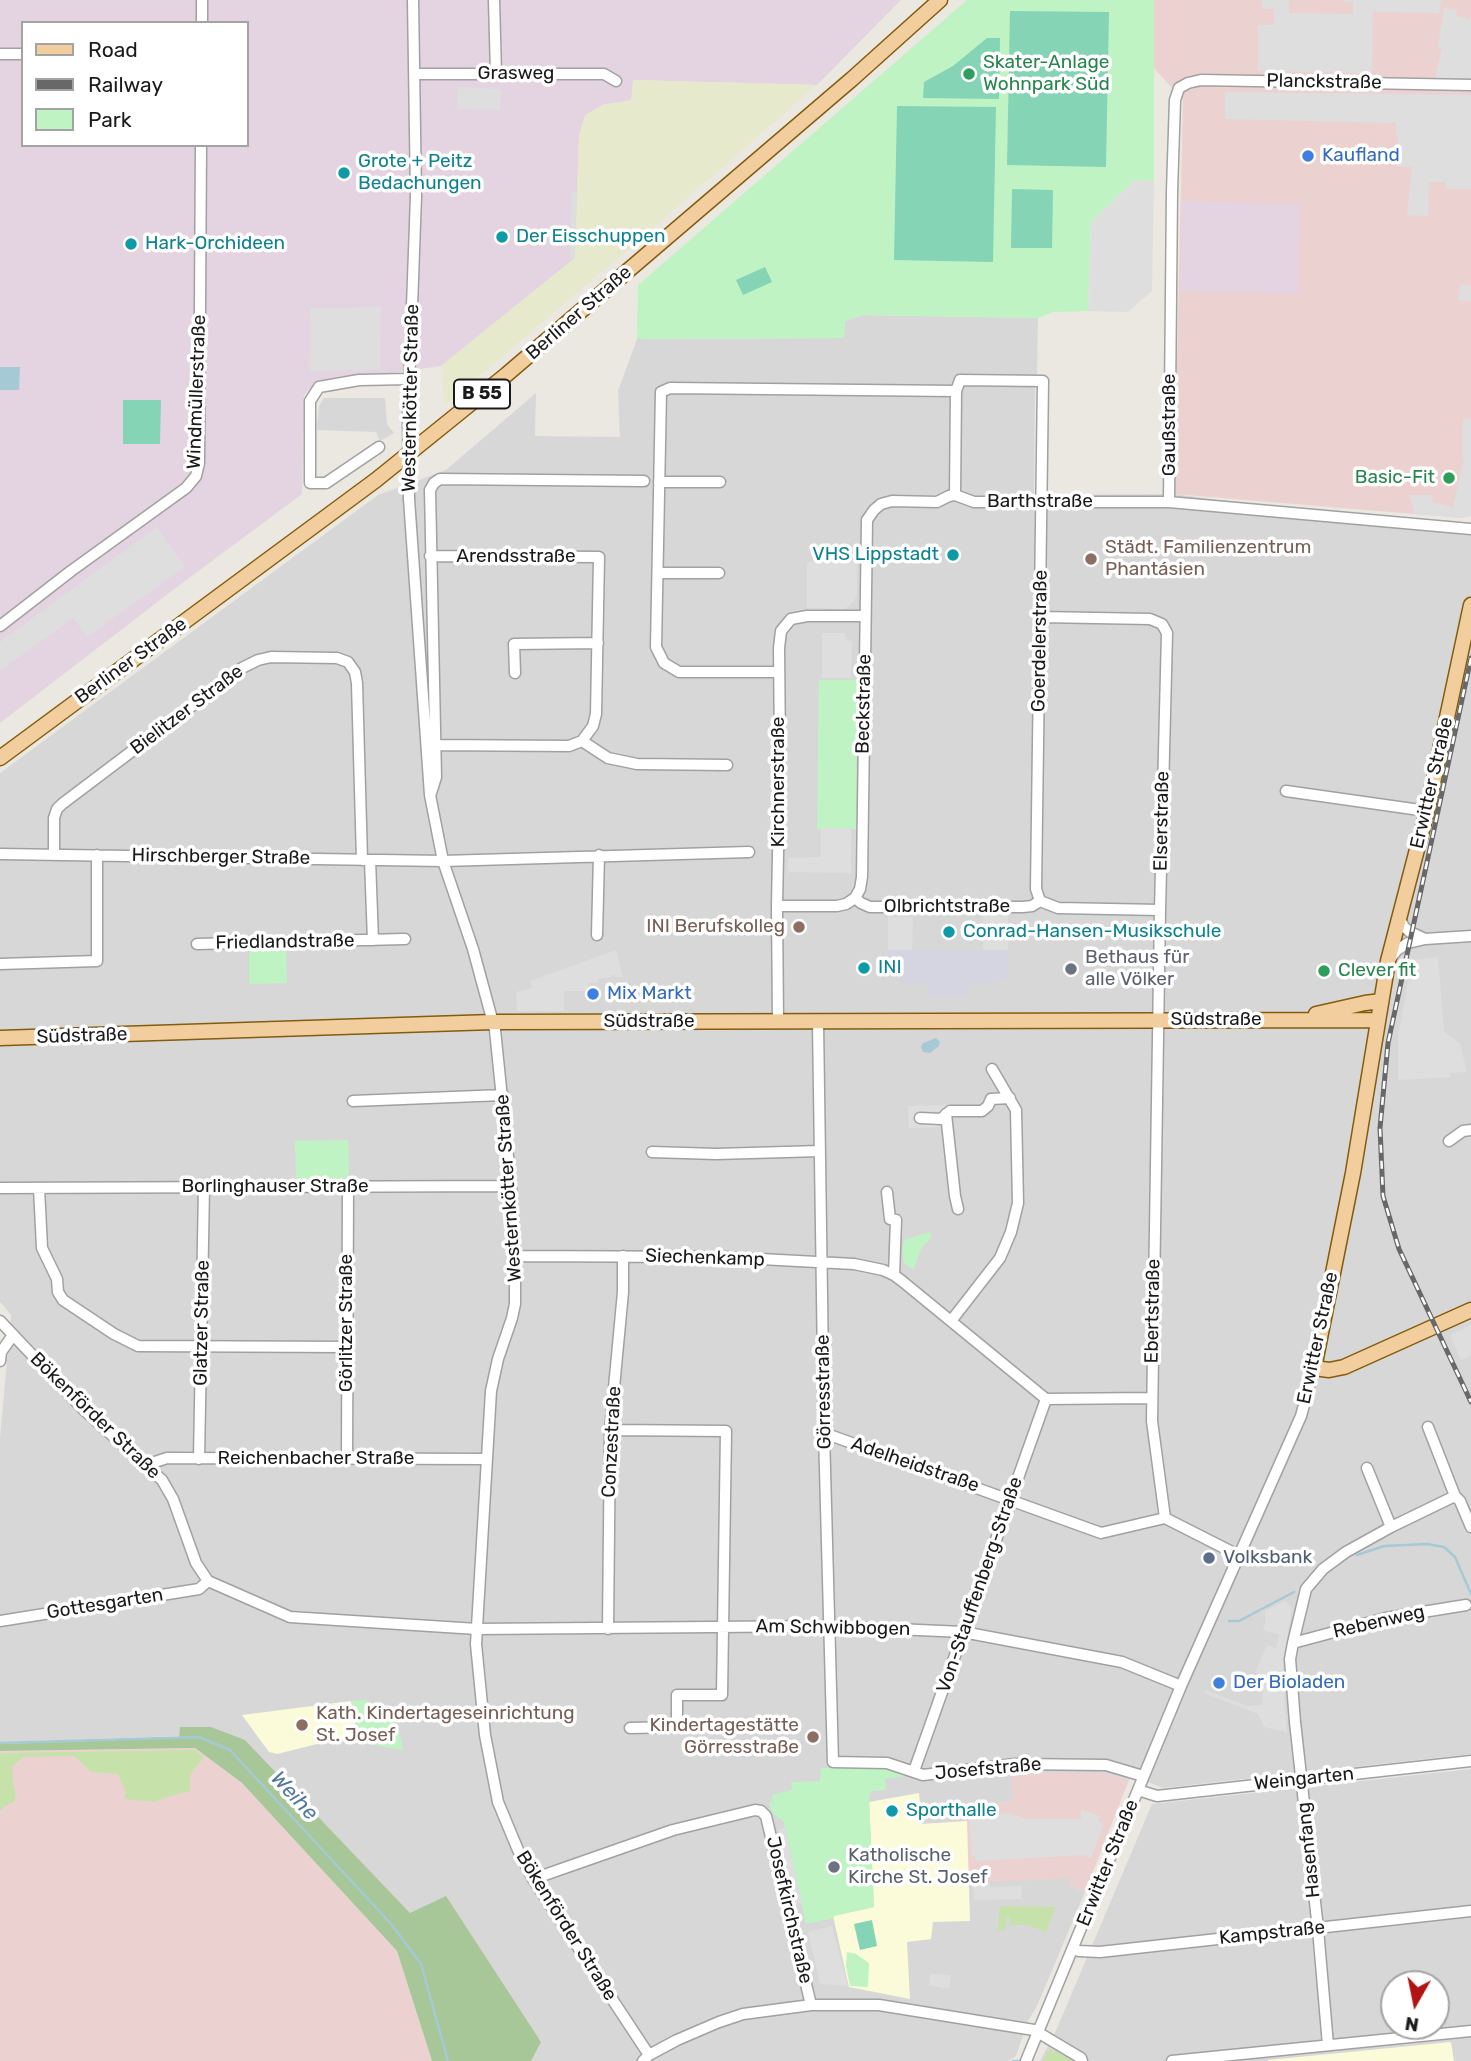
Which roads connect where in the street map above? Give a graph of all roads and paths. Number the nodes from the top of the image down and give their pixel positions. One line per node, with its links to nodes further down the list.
1 (202, 0): 5 (street)
2 (413, 0): 8 (street, Westernkötter Straße)
3 (494, 0): 9 (street)
4 (940, 0): 37 (main road, Berliner Straße / B 55)
5 (202, 21)
6 (0, 54): 7 (street)
7 (21, 54)
8 (415, 74): 9 (street, Grasweg); 14 (street, Westernkötter Straße)
9 (496, 74): 10 (street, Grasweg)
10 (616, 81)
11 (1471, 85): 12 (street, Planckstraße)
12 (1179, 88): 21 (street, Gaußstraße)
13 (201, 147): 31 (street, Windmüllerstraße)
14 (409, 379): 16 (street); 40 (street, Westernkötter Straße, bridge)
15 (957, 391): 18 (street); 20 (street); 22 (street, Goerdelerstraße)
16 (379, 447)
17 (644, 481): 25 (street, Westernkötter Straße)
18 (659, 482): 19 (street); 26 (street)
19 (720, 482)
20 (955, 495): 22 (street, Barthstraße); 23 (street, Barthstraße)
21 (1170, 502): 22 (street, Barthstraße); 24 (street, Gaußstraße)
22 (1042, 503): 30 (street, Goerdelerstraße)
23 (874, 510): 29 (street, Beckstraße)
24 (1471, 529)
25 (430, 556): 32 (street, Arendsstraße); 36 (street, Westernkötter Straße)
26 (658, 573): 27 (street); 33 (street)
27 (719, 573)
28 (1471, 605): 41 (main road, Erwitter Straße)
29 (865, 616): 33 (street, Kirchnerstraße); 49 (street, Beckstraße)
30 (1041, 617): 50 (street, Goerdelerstraße); 52 (street, Elserstraße)
31 (0, 626)
32 (598, 643): 34 (street); 35 (street, Arendsstraße)
33 (779, 672): 51 (street, Kirchnerstraße)
34 (515, 673)
35 (583, 741): 36 (street); 38 (street)
36 (436, 745): 40 (street, Westernkötter Straße)
37 (0, 758)
38 (727, 765)
39 (1286, 792): 41 (street)
40 (430, 795): 48 (street, Westernkötter Straße)
41 (1427, 811): 53 (main road, Erwitter Straße)
42 (750, 852): 46 (street, Hirschberger Straße)
43 (0, 853): 44 (street, Hirschberger Straße)
44 (54, 855): 45 (street, Hirschberger Straße); 47 (street, Bielitzer Straße)
45 (97, 855): 47 (street, Hirschberger Straße); 61 (street)
46 (599, 855): 48 (street, Hirschberger Straße); 54 (street)
47 (366, 860): 48 (street, Hirschberger Straße); 58 (street, Friedlandstraße)
48 (443, 861): 66 (street, Westernkötter Straße)
49 (855, 898): 50 (street, Olbrichtstraße); 51 (street, Olbrichtstraße)
50 (1040, 901): 52 (street, Olbrichtstraße)
51 (777, 906): 67 (street, Kirchnerstraße)
52 (1160, 910): 64 (street, Elserstraße)
53 (1399, 917): 57 (street); 60 (main road, Erwitter Straße)
54 (597, 935)
55 (1471, 936): 57 (street)
56 (405, 939): 58 (street, Friedlandstraße)
57 (1425, 939): 60 (street)
58 (373, 940): 59 (street, Friedlandstraße)
59 (197, 944)
60 (1388, 961): 62 (main road, Erwitter Straße)
61 (0, 964)
62 (1381, 1001): 63 (main road, Südstraße); 65 (main road, Erwitter Straße)
63 (1298, 1019): 64 (main road, Südstraße); 65 (main road, Südstraße)
64 (1158, 1020): 68 (main road, Südstraße); 99 (street, Ebertstraße)
65 (1378, 1020): 98 (main road, Erwitter Straße)
66 (493, 1022): 67 (main road, Südstraße); 69 (main road, Südstraße); 71 (street, Westernkötter Straße)
67 (778, 1022): 68 (main road, Südstraße)
68 (818, 1022): 79 (street, Görresstraße)
69 (0, 1038)
70 (992, 1069): 72 (street)
71 (503, 1095): 73 (street); 80 (street, Westernkötter Straße)
72 (1010, 1098): 74 (street); 93 (street)
73 (353, 1101)
74 (946, 1114): 75 (street); 86 (street)
75 (920, 1118)
76 (1471, 1130): 77 (street)
77 (1449, 1141)
78 (652, 1152): 79 (street)
79 (820, 1152): 89 (street, Görresstraße)
80 (511, 1185): 82 (street, Borlinghauser Straße); 87 (street, Westernkötter Straße)
81 (204, 1187): 82 (street, Borlinghauser Straße); 84 (street, Borlinghauser Straße); 95 (street, Glatzer Straße)
82 (348, 1187): 96 (street, Görlitzer Straße)
83 (0, 1188): 84 (street, Borlinghauser Straße)
84 (39, 1188): 95 (street)
85 (887, 1192): 90 (street)
86 (958, 1209)
87 (516, 1256): 88 (street, Siechenkamp); 106 (street, Westernkötter Straße)
88 (623, 1256): 89 (street, Siechenkamp); 102 (street, Conzestraße)
89 (822, 1263): 90 (street, Siechenkamp); 103 (street, Görresstraße)
90 (894, 1275): 93 (street, Siechenkamp)
91 (1471, 1310): 98 (main road)
92 (0, 1321): 94 (street, Bökenförder Straße)
93 (951, 1321): 100 (street, Siechenkamp)
94 (13, 1335): 97 (street); 107 (street, Bökenförder Straße)
95 (202, 1347): 96 (street); 104 (street, Glatzer Straße)
96 (347, 1347): 105 (street, Görlitzer Straße)
97 (0, 1361)
98 (1314, 1368): 114 (street, Erwitter Straße)
99 (1152, 1398): 100 (street); 111 (street, Ebertstraße)
100 (1046, 1399): 110 (street, Von-Stauffenberg-Straße)
101 (1428, 1427): 109 (street)
102 (610, 1430): 119 (street); 121 (street, Conzestraße)
103 (824, 1433): 110 (street, Adelheidstraße); 118 (street, Görresstraße)
104 (199, 1459): 105 (street, Reichenbacher Straße); 107 (street, Reichenbacher Straße)
105 (347, 1459): 106 (street, Reichenbacher Straße)
106 (487, 1459): 120 (street, Westernkötter Straße)
107 (146, 1465): 115 (street, Bökenförder Straße)
108 (1367, 1468): 112 (street)
109 (1455, 1496): 112 (street, Hasenfang); 113 (street)
110 (1010, 1499): 111 (street, Adelheidstraße); 122 (street, Von-Stauffenberg-Straße)
111 (1165, 1518): 114 (street)
112 (1391, 1527): 123 (street, Hasenfang)
113 (1471, 1527)
114 (1240, 1556): 124 (street, Erwitter Straße)
115 (208, 1581): 117 (street, Gottesgarten); 120 (street)
116 (1466, 1605): 123 (street, Rebenweg)
117 (0, 1621)
118 (830, 1626): 119 (street, Am Schwibbogen); 122 (street, Am Schwibbogen); 127 (street, Görresstraße)
119 (723, 1627): 121 (street, Am Schwibbogen); 125 (street)
120 (477, 1629): 121 (street, Am Schwibbogen); 132 (street, Bökenförder Straße)
121 (608, 1629)
122 (962, 1632): 124 (street, Am Schwibbogen); 128 (street, Von-Stauffenberg-Straße)
123 (1293, 1643): 130 (street, Hasenfang)
124 (1181, 1686): 129 (street, Erwitter Straße)
125 (630, 1728)
126 (1471, 1761): 130 (street, Weingarten)
127 (833, 1762): 128 (street, Josefstraße)
128 (914, 1771): 129 (street, Josefstraße)
129 (1143, 1776): 131 (street, Erwitter Straße)
130 (1302, 1780): 131 (street, Weingarten); 134 (street, Hasenfang)
131 (1138, 1790): 135 (street, Erwitter Straße)
132 (533, 1879): 136 (street, Josefkirchstraße); 140 (street, Bökenförder Straße)
133 (1471, 1912): 134 (street, Kampstraße)
134 (1318, 1928): 135 (street, Kampstraße); 139 (street, Hasenfang)
135 (1073, 1949): 137 (street, Erwitter Straße)
136 (811, 2005): 137 (street, Bökenförder Straße); 140 (street, Bökenförder Straße)
137 (1038, 2031): 141 (street, Erwitter Straße); 142 (street)
138 (1471, 2031): 139 (street)
139 (1328, 2045): 143 (street)
140 (646, 2058)
141 (1027, 2061)
142 (1082, 2061)
143 (1172, 2061)

